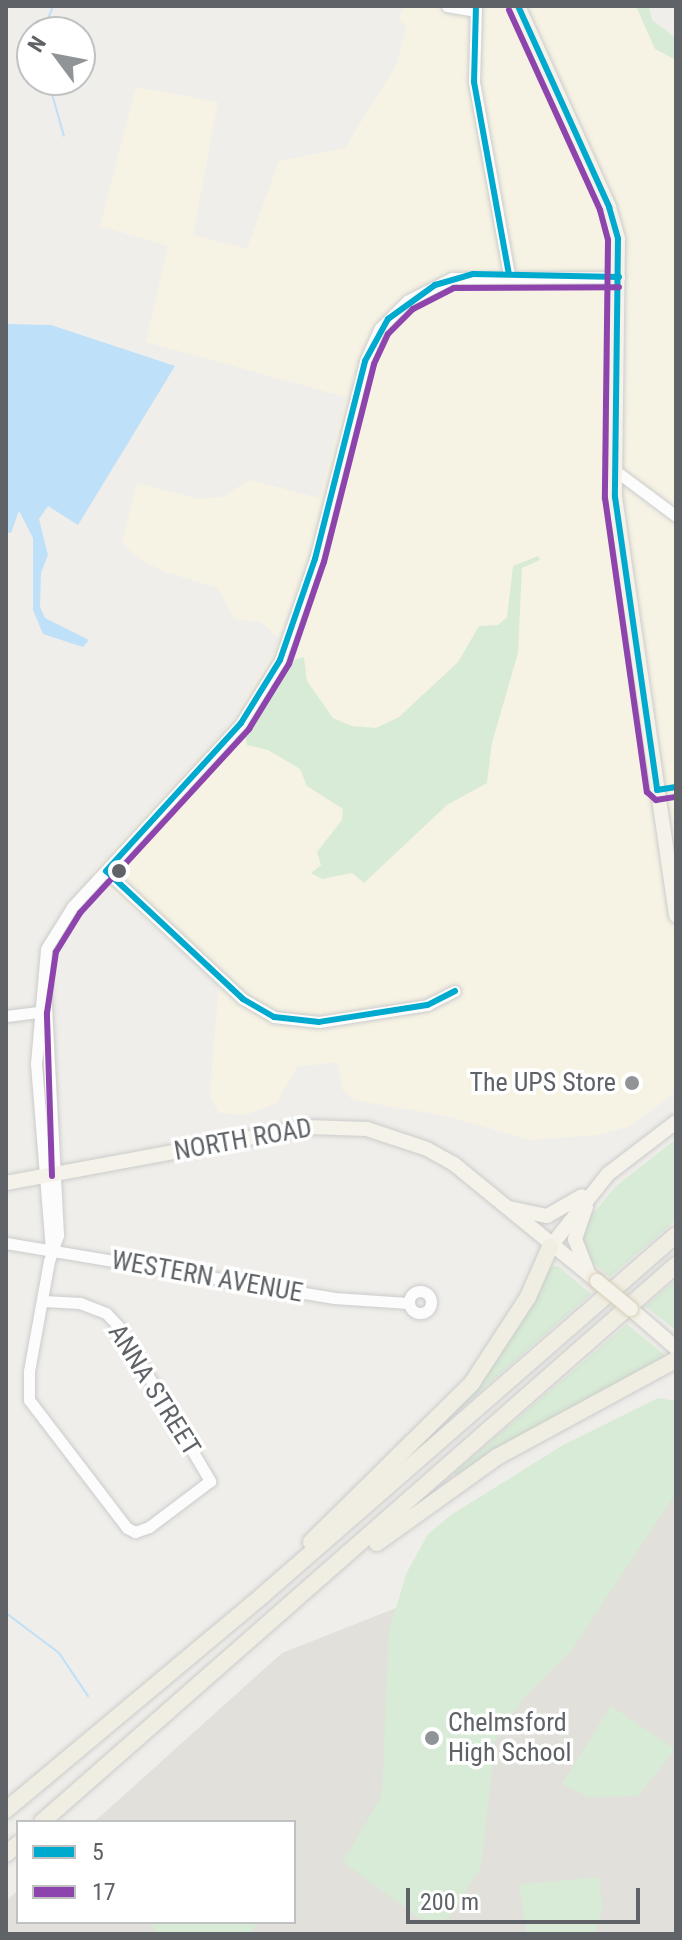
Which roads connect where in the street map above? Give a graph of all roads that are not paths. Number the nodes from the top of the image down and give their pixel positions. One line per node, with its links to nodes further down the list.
1 (447, 6): 3 (street)
2 (518, 6): 5 (main road)
3 (476, 8): 4 (street)
4 (509, 274): 5 (street); 10 (street)
5 (619, 277): 6 (main road)
6 (613, 469): 7 (street); 8 (main road)
7 (643, 489): 8 (street); 9 (street)
8 (615, 497): 11 (main road)
9 (676, 516)
10 (106, 871): 12 (street); 13 (street)
11 (676, 916)
12 (43, 967): 14 (street); 17 (street)
13 (455, 991)
14 (37, 1012): 15 (street); 17 (street)
15 (6, 1016)
16 (674, 1123): 19 (main road)
17 (50, 1175): 18 (main road, NORTH ROAD); 20 (main road, NORTH ROAD); 24 (street)
18 (6, 1183)
19 (595, 1187): 20 (main road, NORTH ROAD); 23 (main road); 26 (main road)
20 (509, 1207): 23 (main road, NORTH ROAD)
21 (676, 1235): 31 (highway)
22 (6, 1243): 24 (street, WESTERN AVENUE)
23 (550, 1247): 26 (main road, NORTH ROAD); 31 (highway)
24 (51, 1250): 27 (street); 28 (street, WESTERN AVENUE)
25 (676, 1265): 32 (highway)
26 (594, 1278): 29 (main road, NORTH ROAD, bridge)
27 (43, 1301): 27 (street, ANNA STREET)
28 (408, 1303)
29 (676, 1348)
30 (676, 1360): 32 (highway)
31 (264, 1594): 33 (highway)
32 (289, 1608): 34 (highway)
33 (6, 1810)
34 (44, 1820)

